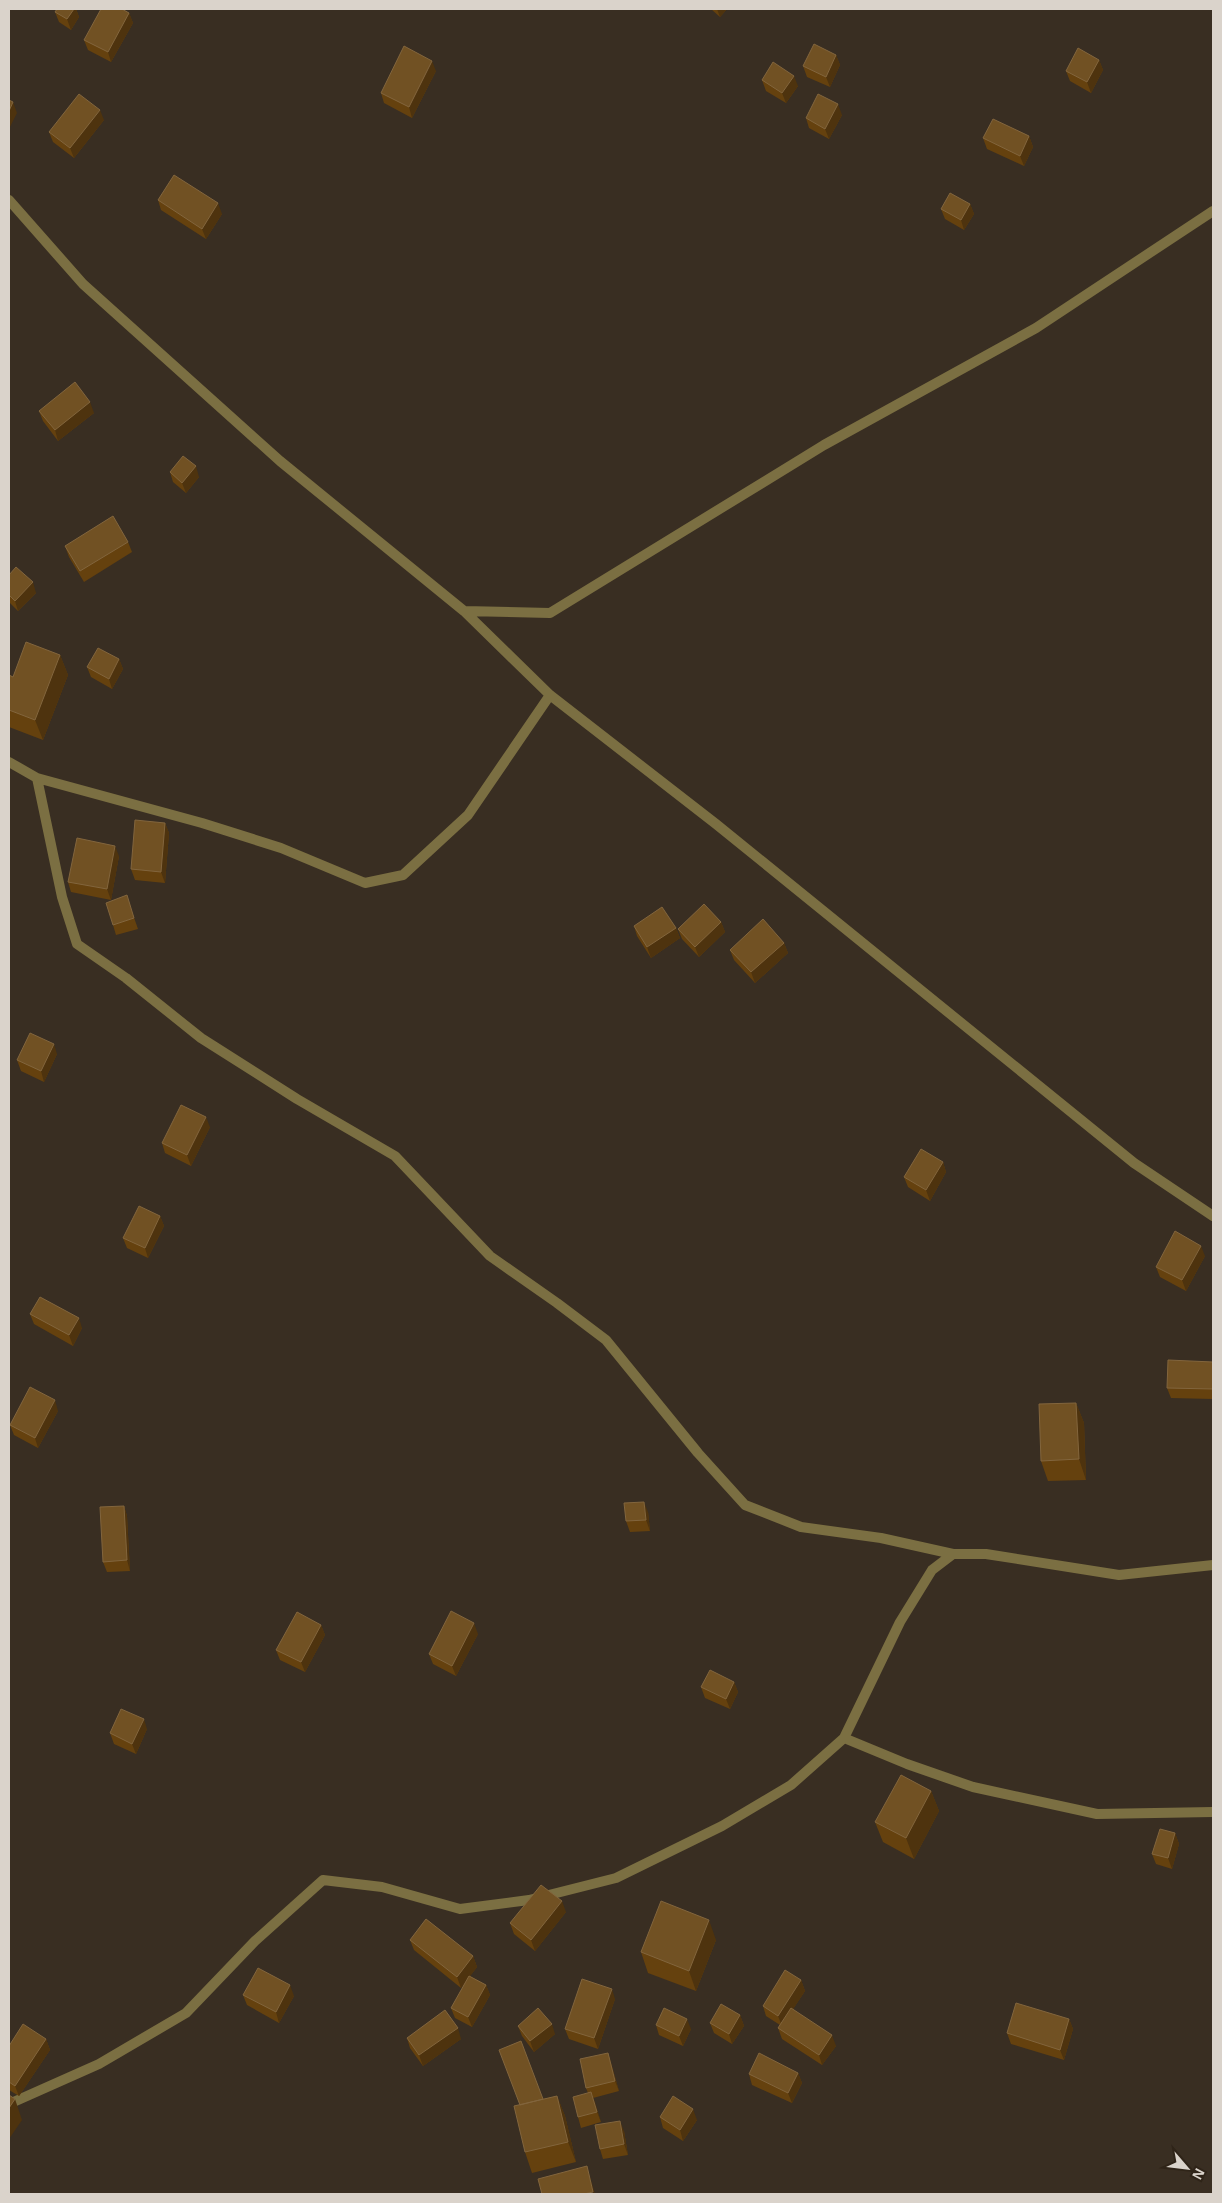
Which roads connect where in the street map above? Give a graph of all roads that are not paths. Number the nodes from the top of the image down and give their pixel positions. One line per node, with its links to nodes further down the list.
1 (9, 200): 3 (street)
2 (1213, 212): 3 (street)
3 (464, 611): 4 (street)
4 (550, 695): 6 (street); 7 (street)
5 (9, 762): 6 (street)
6 (37, 778): 8 (street)
7 (1213, 1216)
8 (954, 1554): 9 (street); 10 (street)
9 (1213, 1565)
10 (844, 1738): 11 (street); 12 (street)
11 (1213, 1812)
12 (9, 2104)

